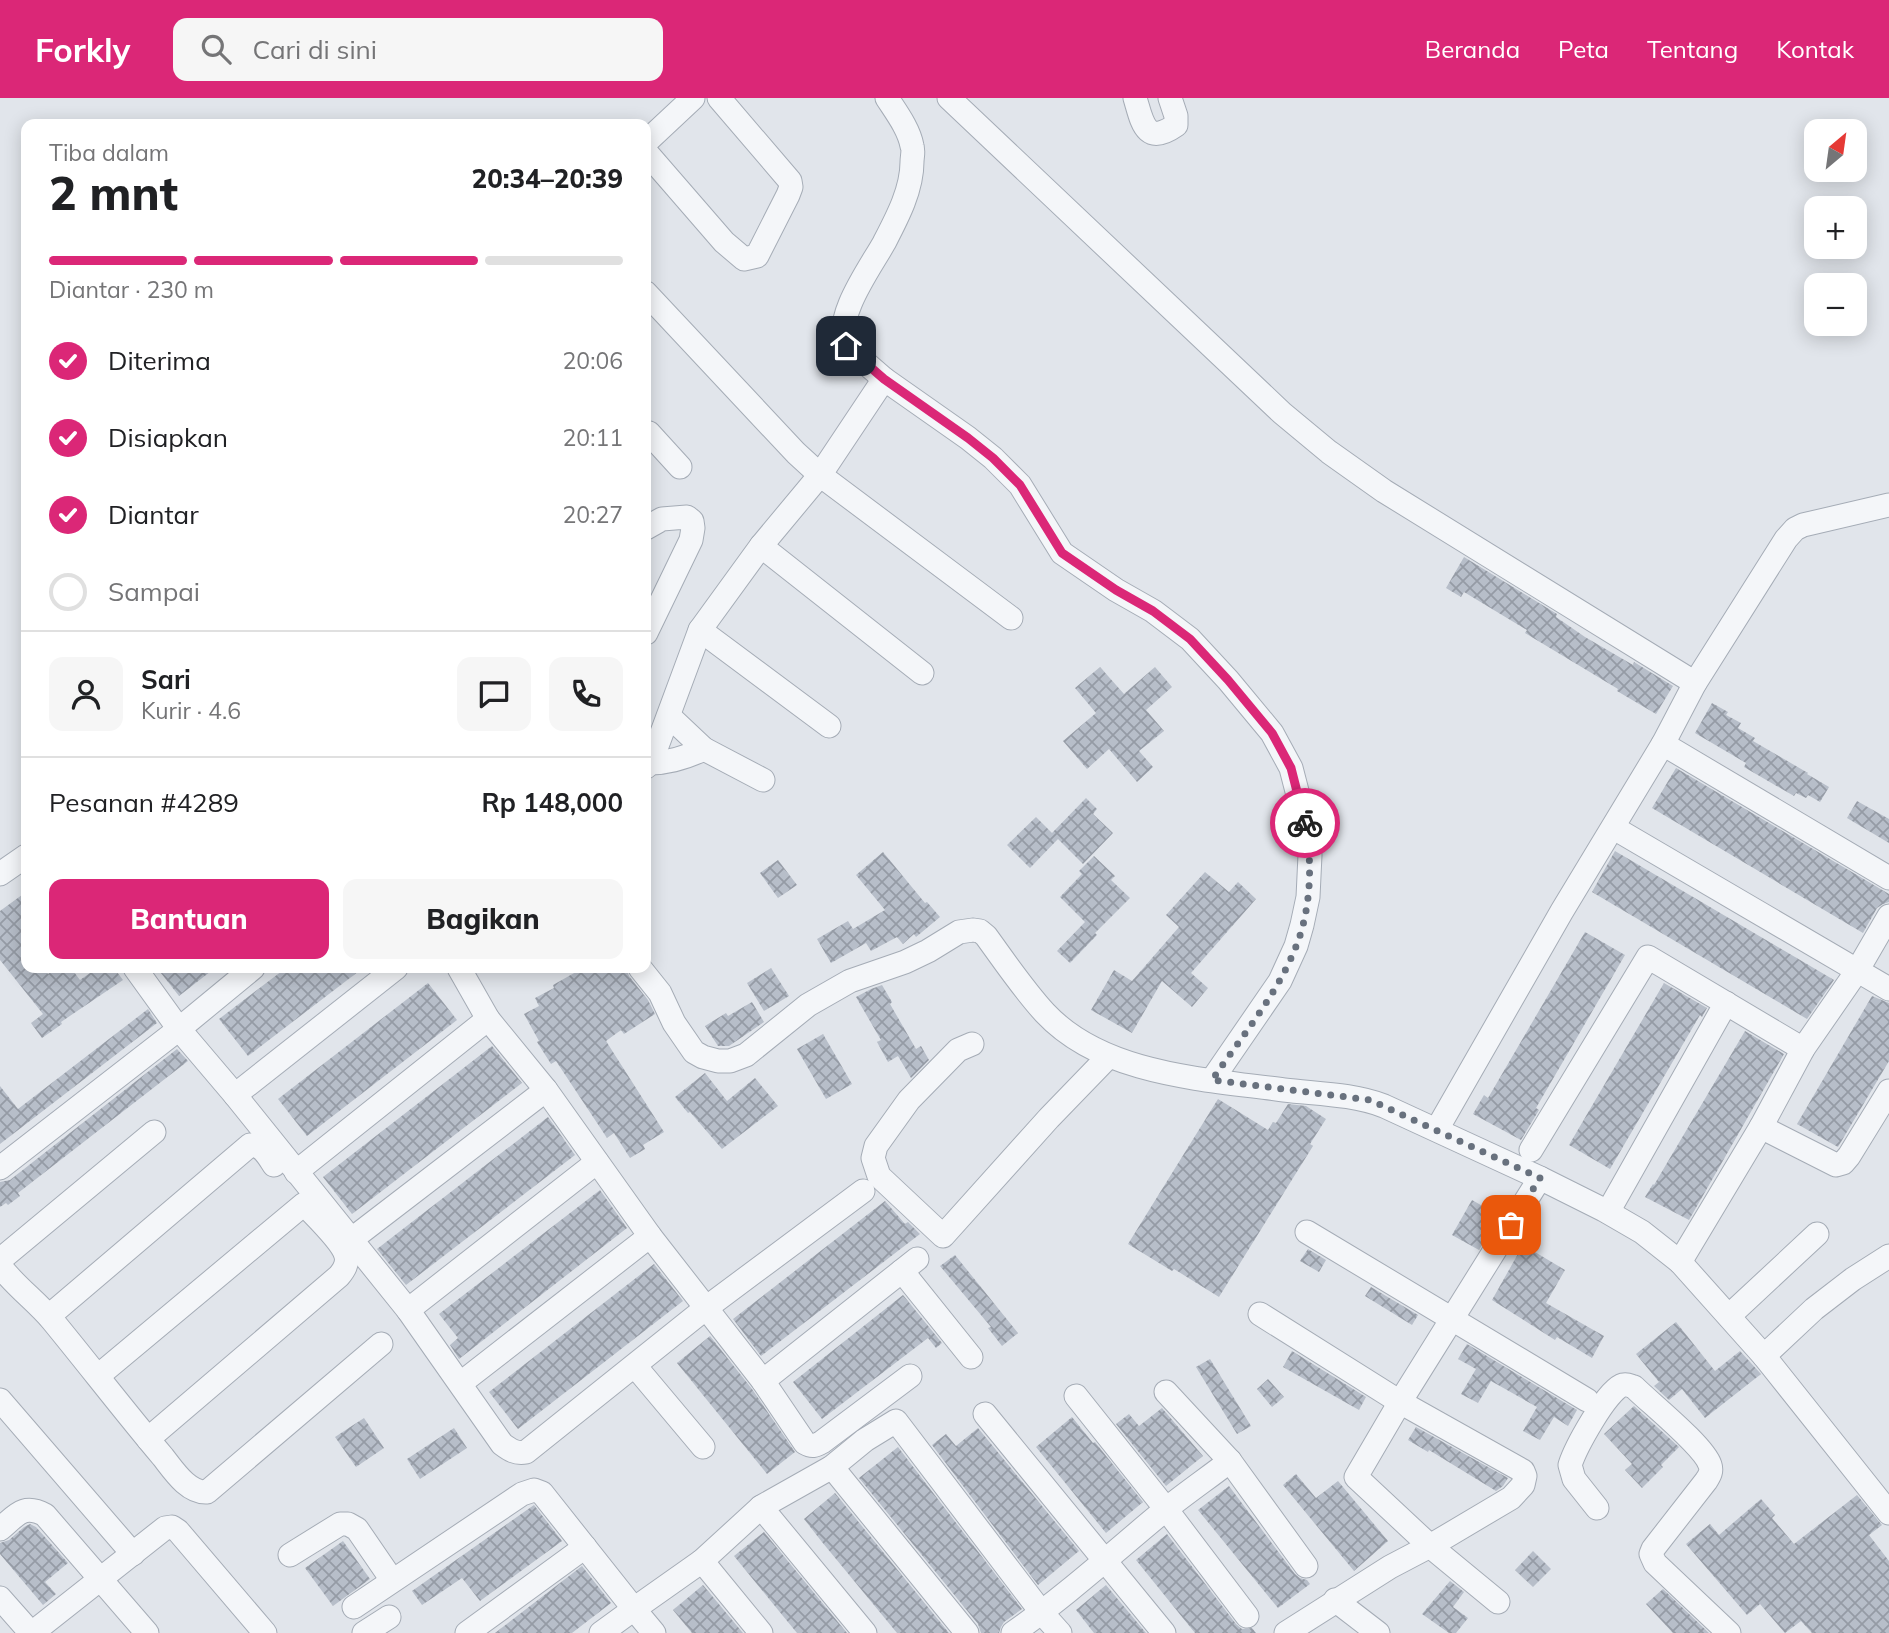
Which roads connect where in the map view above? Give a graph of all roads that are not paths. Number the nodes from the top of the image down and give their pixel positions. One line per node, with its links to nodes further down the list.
1 (693, 98): 7 (street)
2 (719, 98): 8 (street)
3 (887, 98): 10 (street)
4 (948, 98): 21 (street)
5 (1135, 98): 6 (street)
6 (1170, 98)
7 (651, 137)
8 (651, 158)
9 (651, 298): 13 (street)
10 (884, 379): 13 (street); 47 (street)
11 (651, 437): 12 (street)
12 (680, 467)
13 (820, 475): 16 (street); 17 (street)
14 (1889, 505): 21 (street)
15 (651, 525): 18 (street)
16 (761, 546): 19 (street); 20 (street)
17 (1011, 618)
18 (651, 623)
19 (700, 630): 22 (street); 23 (street)
20 (922, 673)
21 (1695, 683): 24 (street)
22 (669, 716): 25 (street); 26 (street)
23 (829, 726)
24 (1663, 744): 29 (street); 32 (street)
25 (705, 748): 27 (street); 28 (street)
26 (651, 758)
27 (651, 765)
28 (763, 780)
29 (1614, 828): 34 (street); 51 (street)
30 (21, 862): 31 (street)
31 (0, 874)
32 (1889, 877)
33 (1889, 916): 34 (street)
34 (1857, 971): 40 (street); 45 (street)
35 (139, 973): 43 (street)
36 (247, 973): 43 (street)
37 (390, 973): 50 (street)
38 (463, 973): 42 (street)
39 (644, 973): 46 (street)
40 (1889, 989)
41 (1726, 1003): 45 (street); 54 (street); 60 (street)
42 (488, 1019): 48 (street); 57 (street)
43 (179, 1029): 50 (street); 56 (street)
44 (972, 1044): 46 (street)
45 (1802, 1049): 52 (street)
46 (1108, 1056): 47 (street)
47 (1212, 1080): 58 (street)
48 (546, 1090): 55 (street); 65 (street)
49 (1889, 1091): 52 (street)
50 (235, 1095): 57 (street)
51 (1440, 1124)
52 (1761, 1127): 68 (street)
53 (154, 1132): 67 (street)
54 (1531, 1150)
55 (597, 1162): 64 (street); 71 (street)
56 (0, 1168)
57 (296, 1172): 65 (street)
58 (1540, 1178): 68 (street); 75 (street)
59 (863, 1191): 70 (street)
60 (1613, 1203)
61 (304, 1204): 73 (street); 80 (street); 90 (street)
62 (1307, 1232): 75 (street)
63 (1817, 1234): 74 (street)
64 (650, 1236): 70 (street); 83 (street)
65 (352, 1239): 71 (street)
66 (1889, 1256): 77 (street)
67 (0, 1260)
68 (1680, 1262): 74 (street)
69 (0, 1266): 73 (street)
70 (706, 1308): 79 (street); 82 (street)
71 (408, 1310): 83 (street)
72 (1260, 1314): 87 (street)
73 (49, 1316): 80 (street)
74 (1730, 1316): 77 (street)
75 (1453, 1319): 86 (street); 87 (street)
76 (381, 1344): 90 (street)
77 (1764, 1356): 97 (street)
78 (971, 1357): 82 (street)
79 (635, 1366): 83 (street); 91 (street)
80 (98, 1376): 90 (street)
81 (910, 1376): 82 (street)
82 (763, 1381)
83 (461, 1383)
84 (1166, 1392): 92 (street)
85 (1076, 1396): 96 (street)
86 (1587, 1400)
87 (1400, 1402): 99 (street); 99 (street)
88 (1, 1404): 101 (street)
89 (985, 1414): 104 (street)
90 (148, 1438)
91 (702, 1447)
92 (1230, 1461): 96 (street); 105 (street)
93 (832, 1467): 94 (street); 113 (street); 125 (street)
94 (761, 1507): 103 (street); 124 (street)
95 (1597, 1508): 131 (street)
96 (1166, 1509): 104 (street); 114 (street)
97 (1889, 1513)
98 (0, 1529): 106 (street)
99 (1430, 1546): 109 (street); 110 (street)
100 (585, 1547): 107 (street); 112 (street); 120 (street)
101 (133, 1554): 106 (street); 118 (street)
102 (290, 1555): 107 (street)
103 (702, 1560): 112 (street); 123 (street)
104 (1105, 1562): 113 (street); 128 (street)
105 (1306, 1566)
106 (101, 1578): 116 (street); 117 (street)
107 (392, 1580): 111 (street)
108 (0, 1598): 116 (street)
109 (1335, 1600): 129 (street); 130 (street)
110 (1498, 1602)
111 (354, 1607)
112 (634, 1609): 121 (street); 122 (street)
113 (1042, 1613): 126 (street); 127 (street)
114 (1247, 1616)
115 (389, 1617): 119 (street)
116 (32, 1633)
117 (148, 1633)
118 (265, 1633)
119 (363, 1633)
120 (467, 1633)
121 (601, 1633)
122 (654, 1633)
123 (761, 1633)
124 (865, 1633)
125 (967, 1633)
126 (1013, 1633)
127 (1060, 1633)
128 (1164, 1633)
129 (1286, 1633)
130 (1378, 1633)
131 (1729, 1633)

